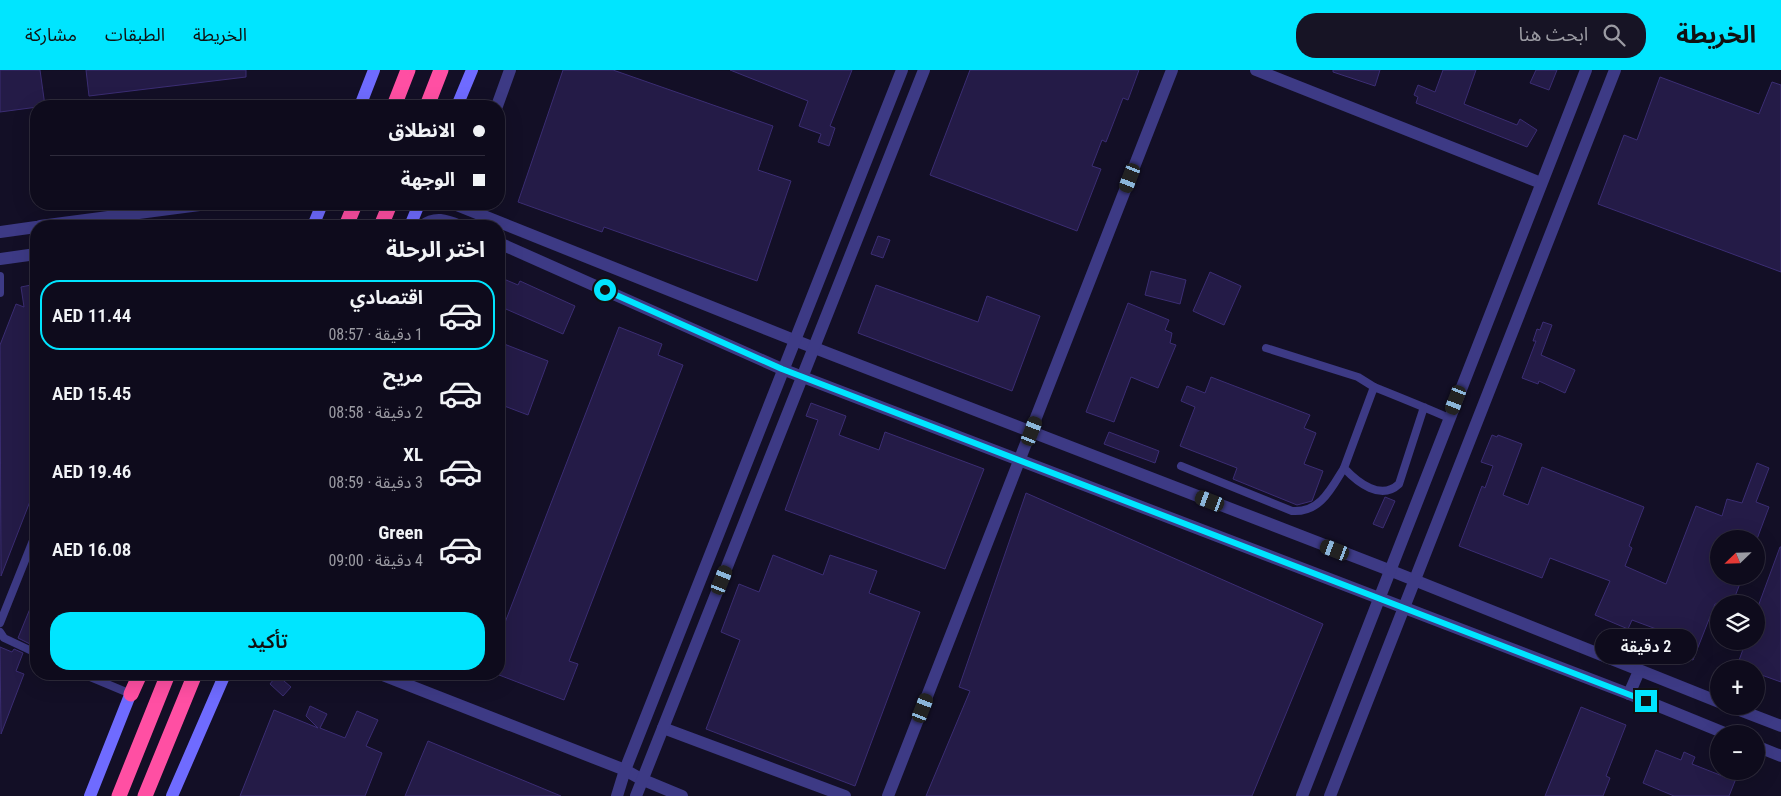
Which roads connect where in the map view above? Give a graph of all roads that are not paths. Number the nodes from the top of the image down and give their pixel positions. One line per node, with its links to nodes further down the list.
1 (374, 70): 12 (main road)
2 (408, 70): 13 (highway)
3 (441, 70): 14 (highway)
4 (472, 70): 15 (main road)
5 (510, 70): 16 (street)
6 (902, 70): 30 (street)
7 (924, 70): 31 (street)
8 (1172, 70): 38 (street)
9 (1256, 70): 17 (street)
10 (1586, 70): 17 (street)
11 (1616, 70): 44 (street)
12 (362, 100)
13 (396, 100)
14 (429, 100)
15 (460, 100)
16 (499, 100)
17 (1541, 183): 37 (street)
18 (161, 210): 20 (street)
19 (473, 210): 21 (street)
20 (86, 220)
21 (498, 220)
22 (505, 223): 30 (street)
23 (30, 228): 24 (street)
24 (0, 232)
25 (505, 246): 33 (street)
26 (30, 255): 27 (street)
27 (0, 259)
28 (0, 276): 29 (lane)
29 (0, 293)
30 (794, 340): 31 (street); 33 (street)
31 (814, 348): 34 (street); 38 (street)
32 (1266, 348): 35 (lane)
33 (782, 369): 34 (street); 66 (street)
34 (803, 377): 39 (street); 63 (street)
35 (1374, 388): 36 (lane); 41 (lane)
36 (1424, 407): 37 (lane); 41 (lane)
37 (1449, 418): 43 (street)
38 (1032, 431): 39 (street); 43 (street)
39 (1020, 460): 45 (street); 76 (street)
40 (1181, 466): 41 (lane)
41 (1344, 468)
42 (30, 548): 47 (lane)
43 (1389, 570): 44 (street); 45 (street)
44 (1414, 582): 46 (street); 50 (street)
45 (1378, 598): 46 (street); 77 (street)
46 (1404, 607): 58 (street); 78 (street)
47 (0, 623)
48 (0, 632): 49 (lane)
49 (30, 650)
50 (1639, 671): 58 (street); 59 (street)
51 (97, 680): 57 (lane)
52 (137, 680): 57 (highway)
53 (166, 680): 69 (highway)
54 (193, 680): 70 (highway)
55 (222, 680): 71 (main road)
56 (395, 680): 66 (street)
57 (131, 694): 68 (main road)
58 (1629, 694): 62 (street)
59 (1710, 699)
60 (1753, 715): 61 (street)
61 (1781, 726)
62 (1710, 727)
63 (664, 728): 67 (street); 75 (street)
64 (1765, 750): 65 (street)
65 (1781, 756)
66 (625, 770): 67 (street); 72 (street)
67 (641, 779): 73 (street); 74 (street)
68 (90, 796)
69 (120, 796)
70 (145, 796)
71 (172, 796)
72 (617, 796)
73 (636, 796)
74 (682, 796)
75 (845, 796)
76 (888, 796)
77 (1302, 796)
78 (1330, 796)

